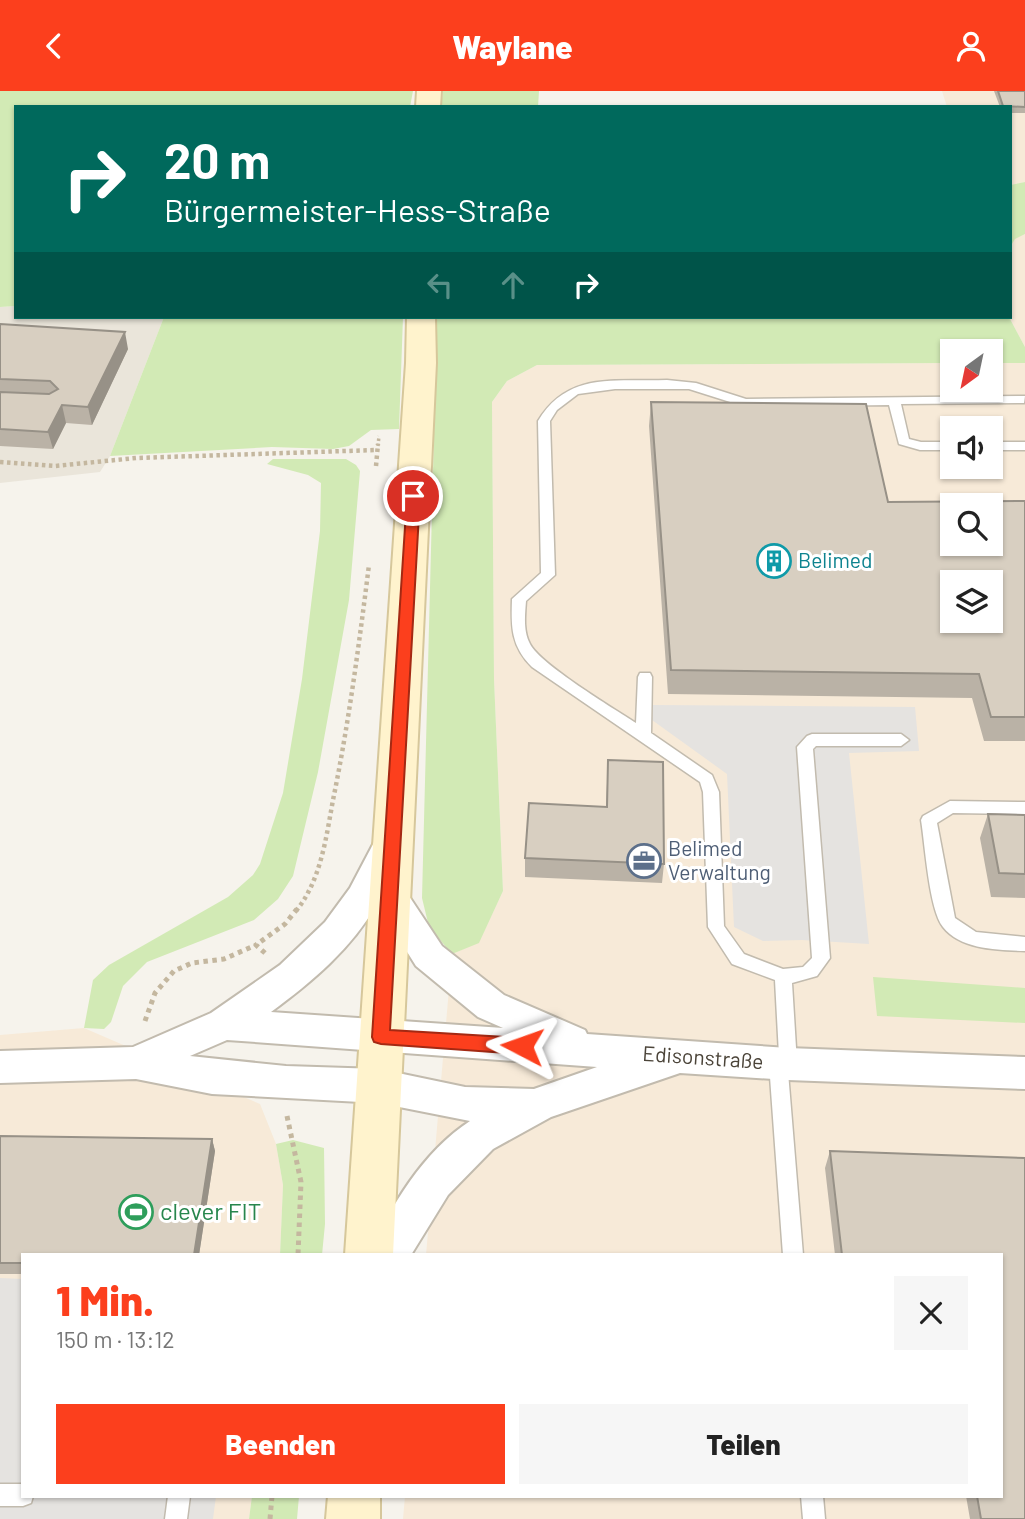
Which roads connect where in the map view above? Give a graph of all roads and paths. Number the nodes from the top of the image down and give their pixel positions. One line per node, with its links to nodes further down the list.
1 (421, 319): 16 (main road)
2 (1024, 399): 3 (lane)
3 (894, 401): 5 (lane); 13 (lane)
4 (380, 429): 8 (path)
5 (940, 446)
6 (1003, 446): 7 (lane)
7 (1025, 446)
8 (376, 450): 9 (path); 10 (path)
9 (0, 462)
10 (376, 474)
11 (370, 559): 19 (path)
12 (645, 677): 13 (lane)
13 (643, 735): 21 (lane)
14 (901, 740): 21 (lane)
15 (1025, 808): 18 (lane)
16 (393, 840): 17 (main road); 20 (street)
17 (389, 894): 23 (main road); 24 (street)
18 (1025, 944)
19 (256, 945): 20 (path); 26 (path)
20 (294, 976): 22 (street)
21 (783, 976): 27 (lane)
22 (224, 1024): 23 (street, Edisonstraße); 26 (street)
23 (381, 1037): 24 (street, Edisonstraße); 31 (main road)
24 (597, 1051): 25 (street, Edisonstraße)
25 (682, 1057): 27 (street, Edisonstraße); 32 (street)
26 (136, 1063): 28 (street); 30 (street)
27 (783, 1063): 29 (street, Edisonstraße); 36 (lane)
28 (0, 1067)
29 (1025, 1073)
30 (286, 1083): 31 (street); 33 (path)
31 (379, 1086): 32 (street); 34 (main road)
32 (537, 1106): 35 (street)
33 (298, 1253)
34 (369, 1253)
35 (391, 1253)
36 (793, 1253)
37 (0, 1495): 38 (lane)
38 (21, 1495)
39 (179, 1498): 43 (lane)
40 (272, 1498): 44 (path)
41 (354, 1498): 45 (main road)
42 (812, 1498): 46 (lane)
43 (176, 1519)
44 (270, 1519)
45 (352, 1519)
46 (814, 1519)

